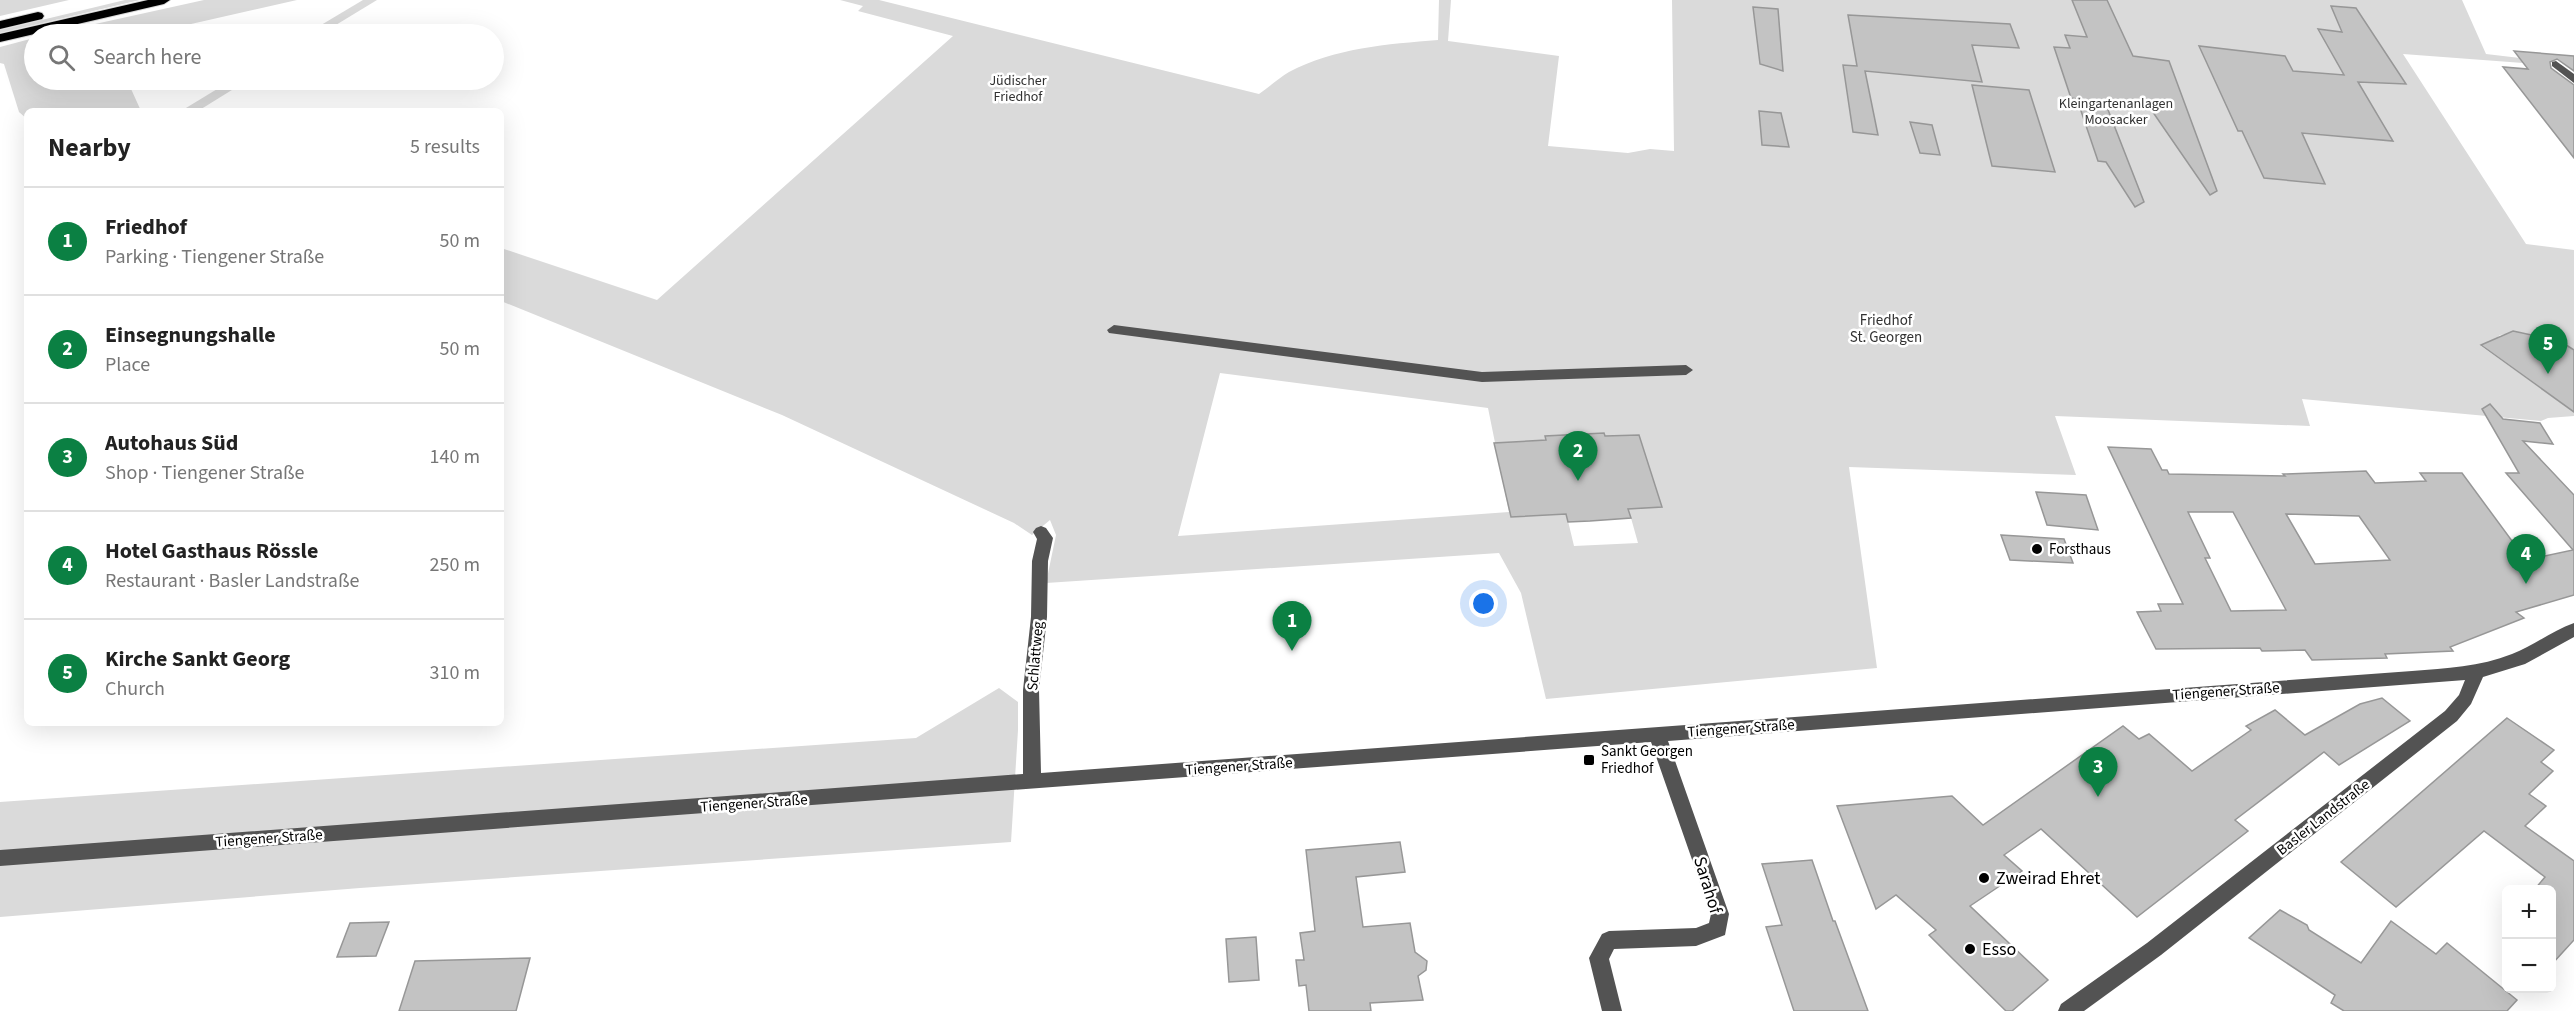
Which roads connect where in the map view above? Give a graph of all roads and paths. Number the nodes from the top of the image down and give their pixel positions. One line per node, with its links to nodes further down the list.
1 (106, 0): 4 (highway)
2 (164, 0): 3 (highway)
3 (60, 24)
4 (0, 25)
5 (24, 32): 6 (highway)
6 (0, 38)
7 (2556, 64): 8 (street)
8 (2574, 80)
9 (1114, 330): 10 (street)
10 (1686, 369)
11 (1041, 532): 15 (street, Schlattweg)
12 (2574, 630): 13 (street)
13 (2477, 672): 14 (street, Tiengener Straße); 18 (street, Basler Landstraße)
14 (1657, 734): 15 (street, Tiengener Straße); 17 (street, Sarahof)
15 (1032, 782): 16 (street, Tiengener Straße)
16 (0, 858)
17 (1612, 1011)
18 (2068, 1011)

